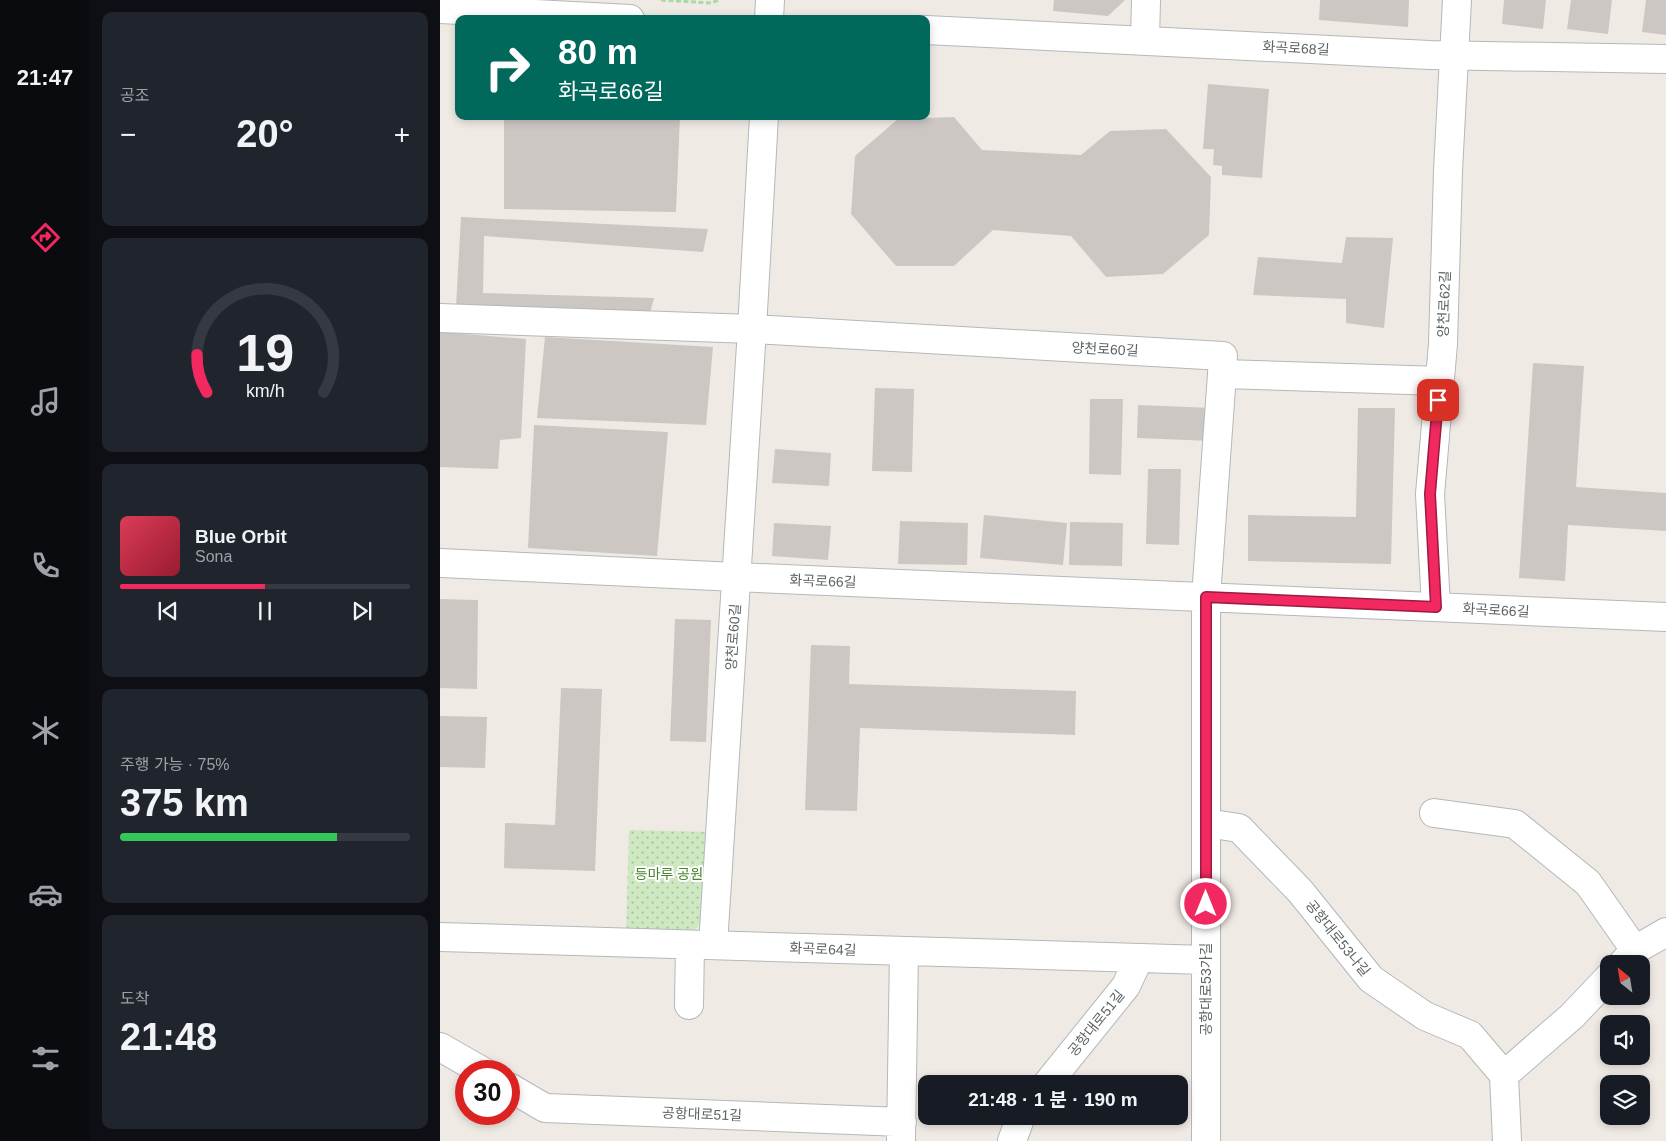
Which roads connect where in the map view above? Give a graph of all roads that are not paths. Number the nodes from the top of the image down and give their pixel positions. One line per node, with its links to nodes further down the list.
1 (770, 0): 6 (street)
2 (1146, 0): 8 (street)
3 (1457, 0): 9 (street, 양천로62길)
4 (440, 9): 5 (street)
5 (554, 15)
6 (769, 15)
7 (930, 30): 8 (street, 화곡로68길)
8 (1145, 41): 9 (street, 화곡로68길)
9 (1454, 55): 10 (street, 화곡로68길); 15 (street, 양천로62길)
10 (1666, 59)
11 (764, 120): 13 (street, 양천로60길)
12 (440, 318): 13 (street, 양천로60길)
13 (752, 329): 14 (street, 양천로60길); 17 (street, 양천로60길)
14 (1222, 374): 15 (street); 18 (street)
15 (1440, 381): 19 (street, 양천로62길)
16 (440, 563): 17 (street, 화곡로66길)
17 (736, 577): 18 (street, 화곡로66길); 25 (street, 양천로60길)
18 (1206, 597): 19 (street, 화곡로66길); 22 (street, 공항대로53가길)
19 (1436, 607): 20 (street, 화곡로66길)
20 (1666, 617)
21 (1434, 813): 27 (street)
22 (1206, 823): 30 (street, 공항대로53가길); 36 (street, 공항대로53나길)
23 (1666, 932): 28 (street)
24 (440, 937): 25 (street, 화곡로64길)
25 (702, 945): 26 (street, 화곡로64길); 32 (street, 양천로60길)
26 (904, 951): 29 (street, 화곡로64길); 40 (street, 공항대로51길)
27 (1627, 955)
28 (1631, 955)
29 (1139, 958): 30 (street, 화곡로64길); 35 (street, 공항대로51길)
30 (1206, 960): 43 (street, 공항대로53가길)
31 (1600, 986): 36 (street)
32 (689, 1005)
33 (440, 1047): 34 (street)
34 (463, 1060)
35 (1054, 1075)
36 (1504, 1075): 44 (street)
37 (520, 1093): 38 (street, 공항대로51길)
38 (828, 1119): 40 (street, 공항대로51길); 41 (street)
39 (1018, 1125): 42 (street)
40 (901, 1132)
41 (812, 1141)
42 (1012, 1141)
43 (1206, 1141)
44 (1507, 1141)

